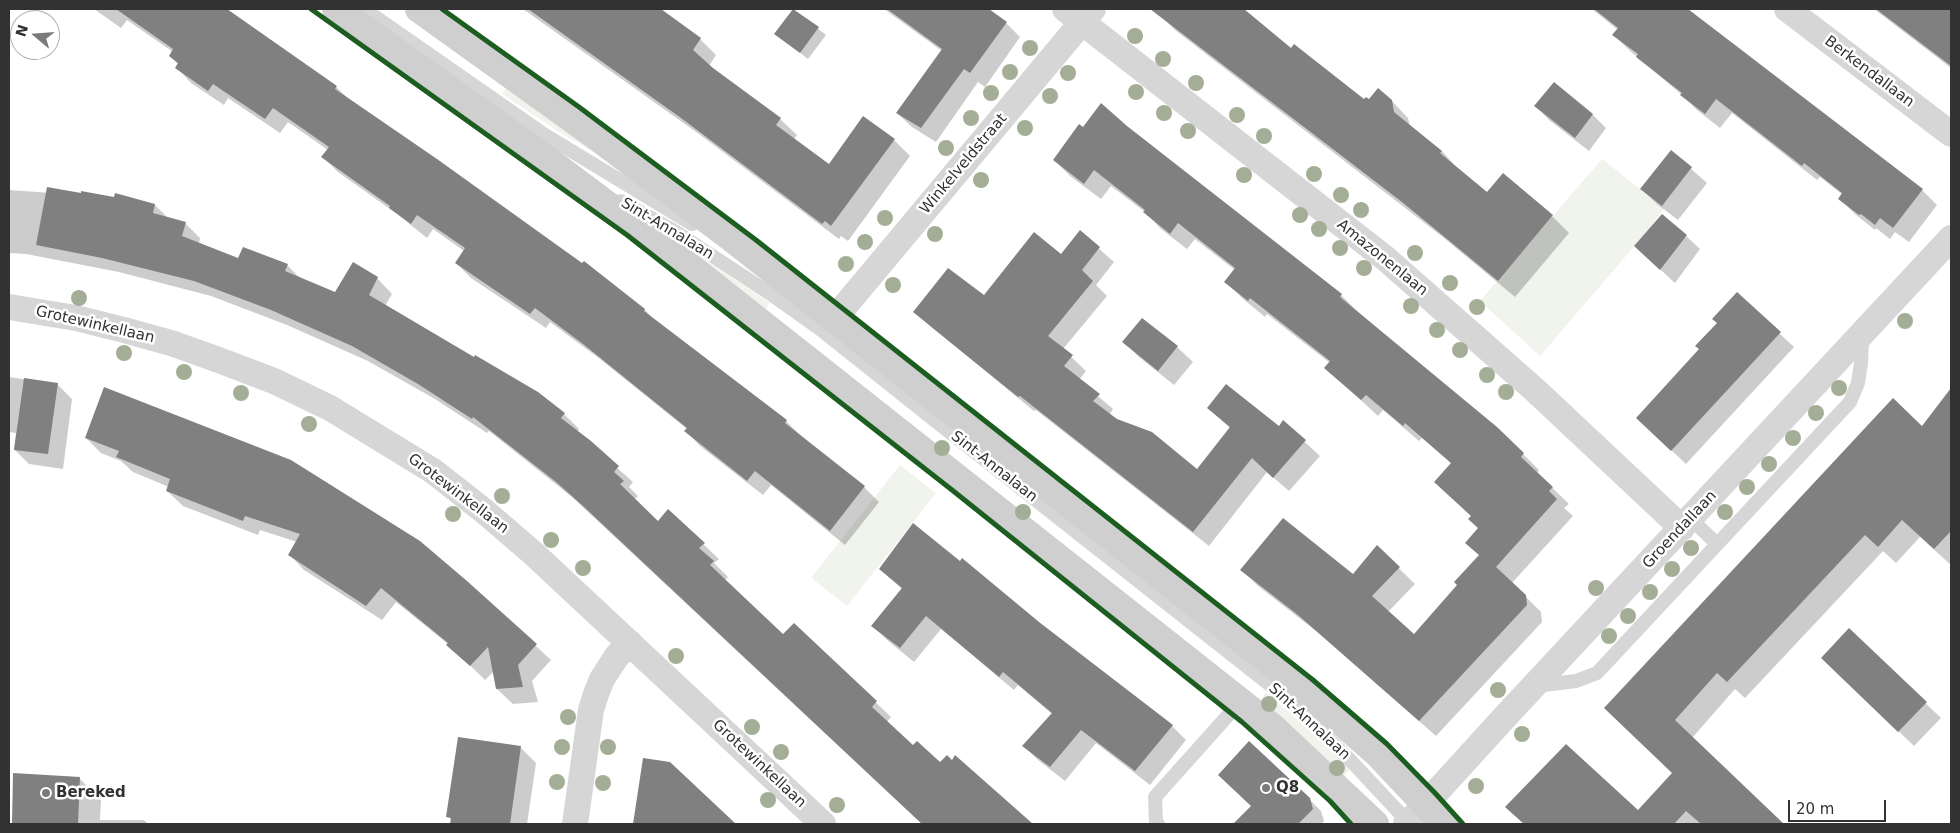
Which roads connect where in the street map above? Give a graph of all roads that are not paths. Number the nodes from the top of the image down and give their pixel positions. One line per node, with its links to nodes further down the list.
1 (336, 9): 7 (main road, Sint-Annalaan)
2 (364, 9): 9 (lane, Sint-Annalaan)
3 (419, 9): 9 (main road, Sint-Annalaan)
4 (1787, 9): 6 (street, Berkendallaan)
5 (1080, 13): 11 (street, Winkelveldstraat); 13 (street, Amazonenlaan)
6 (1951, 134)
7 (542, 156): 17 (main road, Sint-Annalaan); 18 (lane, Sint-Annalaan)
8 (1951, 238): 12 (street, Groendallaan)
9 (810, 300): 11 (main road, Sint-Annalaan)
10 (9, 307): 15 (street, Grotewinkellaan)
11 (834, 319): 18 (main road, Sint-Annalaan)
12 (1862, 335): 13 (street, Groendallaan); 14 (lane)
13 (1686, 523): 14 (lane); 16 (street, Groendallaan)
14 (1717, 544): 16 (lane)
15 (630, 642): 19 (street); 20 (street, Grotewinkellaan)
16 (1535, 686): 18 (street, Groendallaan)
17 (1240, 702): 21 (lane); 22 (main road, Sint-Annalaan)
18 (1417, 820): 23 (main road, Sint-Annalaan)
19 (575, 824)
20 (823, 824)
21 (1158, 824)
22 (1375, 824)
23 (1444, 824)

